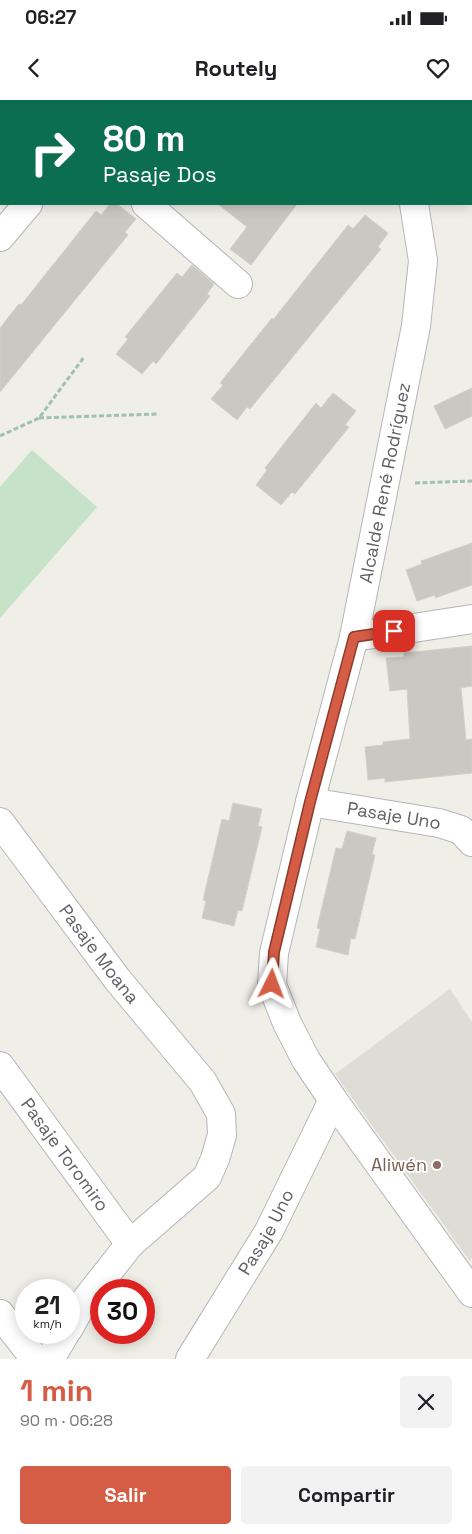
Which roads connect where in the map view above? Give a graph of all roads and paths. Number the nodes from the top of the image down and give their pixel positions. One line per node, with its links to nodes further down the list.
1 (27, 205): 4 (street)
2 (147, 205): 5 (street)
3 (414, 205): 11 (street, Alcalde René Rodríguez)
4 (0, 237)
5 (238, 284)
6 (84, 357): 8 (path)
7 (158, 414): 8 (path)
8 (39, 418): 9 (path)
9 (0, 436)
10 (472, 481): 11 (path)
11 (384, 485): 13 (street, Alcalde René Rodríguez)
12 (472, 619): 13 (street)
13 (354, 637): 14 (street, Alcalde René Rodríguez)
14 (310, 802): 16 (street, Pasaje Uno); 18 (street, Alcalde René Rodríguez)
15 (0, 822): 19 (street, Pasaje Moana)
16 (472, 842)
17 (0, 1066): 19 (street, Pasaje Toromiro)
18 (333, 1100): 20 (street, Alcalde René Rodríguez); 26 (street, Pasaje Uno)
19 (130, 1244): 21 (street, Pasaje Moana)
20 (472, 1293)
21 (80, 1308)
22 (0, 1314): 24 (street)
23 (59, 1344): 25 (street)
24 (35, 1359)
25 (50, 1359)
26 (190, 1359)

